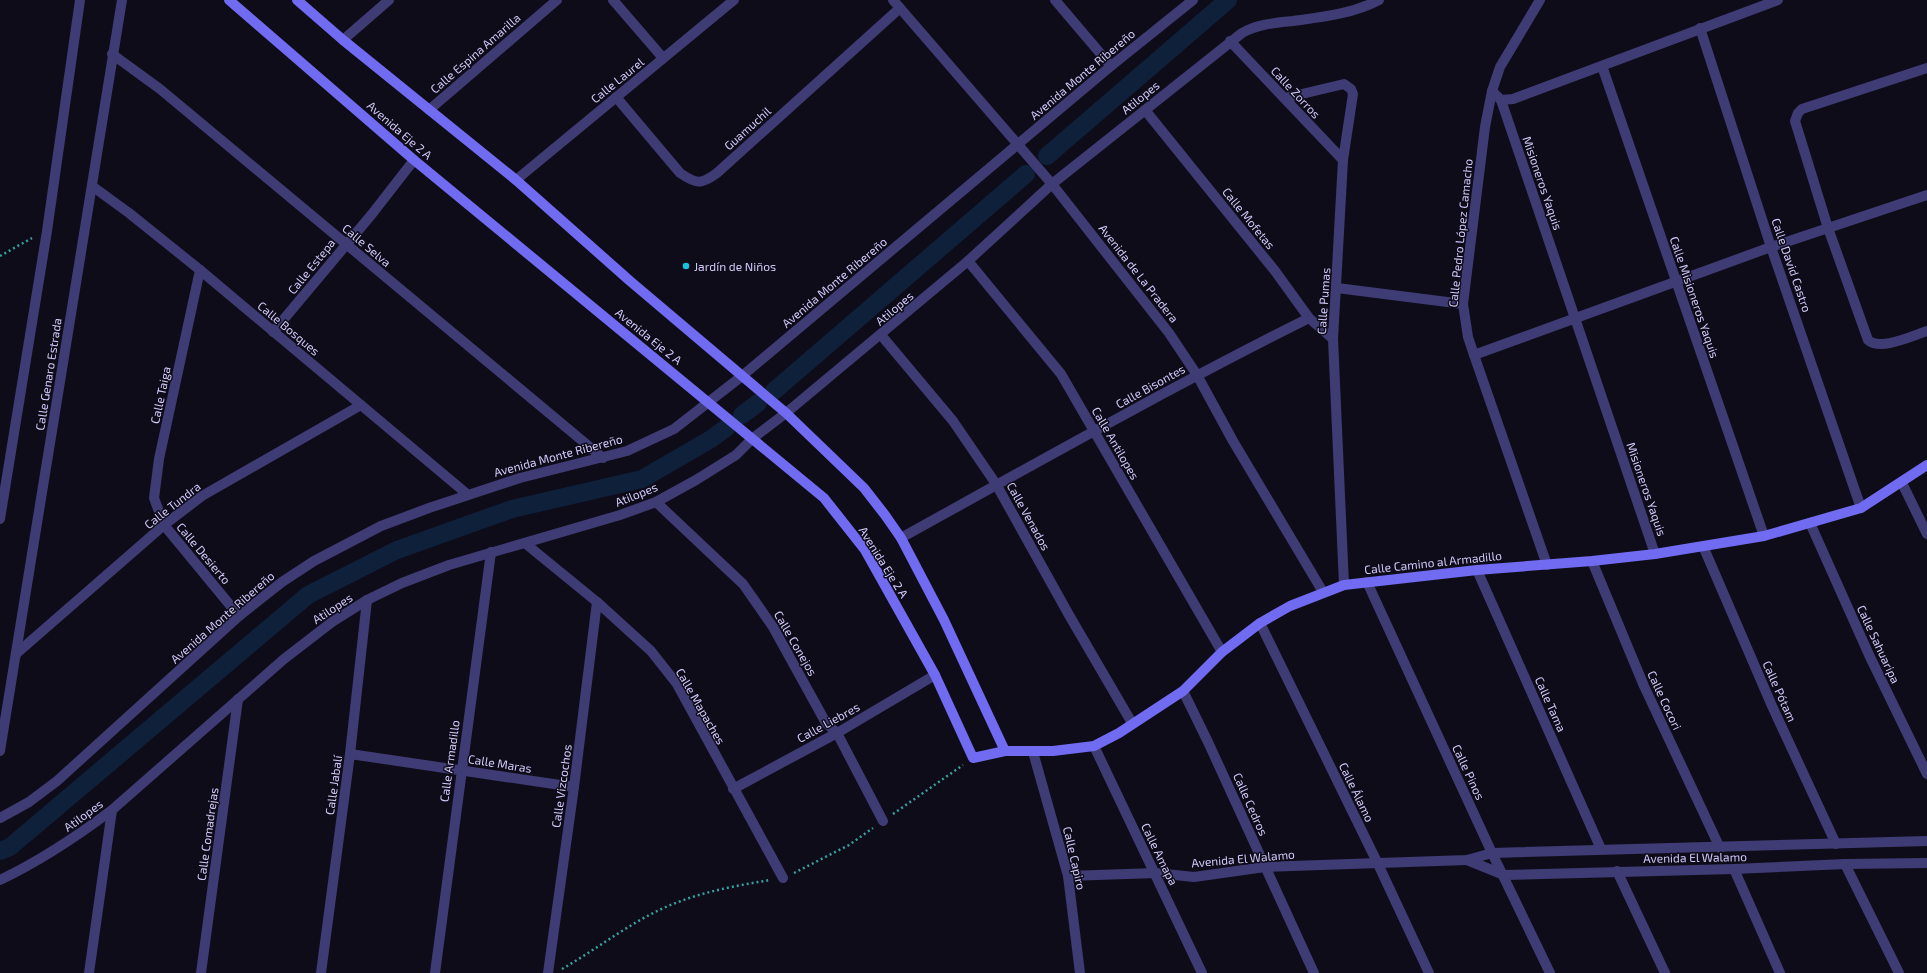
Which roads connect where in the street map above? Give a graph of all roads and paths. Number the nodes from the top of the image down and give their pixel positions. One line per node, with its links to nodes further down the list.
1 (80, 0): 38 (street, Calle Genaro Estrada)
2 (122, 0): 19 (street, Calle Genaro Estrada)
3 (228, 0): 31 (street, Avenida Eje 2 A)
4 (297, 0): 17 (street, Avenida Eje 2 A)
5 (389, 0): 17 (street)
6 (557, 0): 28 (street, Calle Espina Amarilla)
7 (613, 0): 20 (street)
8 (734, 0): 20 (street, Calle Laurel)
9 (893, 0): 15 (street, Avenida de La Pradera)
10 (1054, 0): 21 (street)
11 (1193, 0): 21 (street, Avenida Monte Ribereño)
12 (1379, 0): 18 (street, Atilopes)
13 (1540, 0): 24 (street, Calle Pedro López Camacho)
14 (1778, 0): 16 (street)
15 (900, 8): 25 (street, Guamuchil); 30 (street, Avenida de La Pradera)
16 (1700, 28): 22 (street); 40 (street, Calle David Castro)
17 (343, 40): 28 (street, Avenida Eje 2 A)
18 (1230, 41): 26 (street, Calle Zorros); 29 (street, Atilopes)
19 (112, 54): 35 (street, Calle Genaro Estrada); 39 (street, Calle Selva)
20 (663, 58): 25 (street, Calle Laurel)
21 (1111, 66): 30 (street, Avenida Monte Ribereño)
22 (1602, 66): 27 (street); 44 (street, Calle Misioneros Yaquis)
23 (1927, 68): 37 (street)
24 (1492, 91): 27 (street); 46 (street, Calle Pedro López Camacho)
25 (616, 97): 33 (street, Calle Laurel)
26 (1285, 98): 32 (street, Calle Zorros); 32 (street, Calle Pumas)
27 (1501, 100): 48 (street, Misioneros Yaquis)
28 (429, 110): 33 (street, Avenida Eje 2 A)
29 (1146, 110): 34 (street, Atilopes); 47 (street, Calle Mofetas)
30 (1018, 144): 34 (street, Avenida de La Pradera); 55 (street, Avenida Monte Ribereño)
31 (414, 160): 39 (street, Calle Estepa); 56 (street, Avenida Eje 2 A)
32 (1343, 160): 45 (street, Calle Pumas)
33 (516, 180): 55 (street, Avenida Eje 2 A)
34 (1052, 184): 42 (street, Atilopes); 54 (street, Avenida de La Pradera)
35 (92, 186): 43 (street, Calle Bosques); 89 (street, Calle Genaro Estrada)
36 (1927, 195): 37 (street)
37 (1828, 228): 40 (street); 49 (street)
38 (47, 231): 41 (path); 68 (street, Calle Genaro Estrada)
39 (346, 244): 50 (street, Calle Estepa); 61 (street, Calle Selva)
40 (1771, 247): 44 (street); 67 (street, Calle David Castro)
41 (0, 256)
42 (968, 261): 51 (street, Atilopes); 59 (street, Calle Antilopes)
43 (200, 270): 50 (street, Calle Bosques); 70 (street, Calle Taiga)
44 (1676, 281): 48 (street); 72 (street, Calle Misioneros Yaquis)
45 (1337, 288): 46 (street); 52 (street, Calle Pumas)
46 (1463, 304): 53 (street, Calle Pedro López Camacho)
47 (1309, 318): 52 (street, Calle Mofetas); 54 (street, Calle Bisontes)
48 (1575, 318): 53 (street); 77 (street, Misioneros Yaquis)
49 (1927, 331)
50 (274, 332): 57 (street, Calle Bosques)
51 (881, 335): 58 (street, Atilopes); 64 (street, Calle Venados)
52 (1333, 339): 82 (street, Calle Pumas)
53 (1474, 356): 79 (street, Calle Pedro López Camacho)
54 (1197, 375): 59 (street, Calle Bisontes); 83 (street, Avenida de La Pradera)
55 (742, 376): 56 (street, Avenida Monte Ribereño); 58 (street, Avenida Eje 2 A)
56 (709, 402): 60 (street, Avenida Eje 2 A); 61 (street, Avenida Monte Ribereño)
57 (361, 405): 65 (street, Calle Bosques); 70 (street, Calle Tundra)
58 (786, 413): 60 (street, Atilopes); 73 (street, Avenida Eje 2 A)
59 (1094, 431): 64 (street, Calle Bisontes); 88 (street, Calle Antilopes)
60 (753, 438): 66 (street, Atilopes); 90 (street, Avenida Eje 2 A)
61 (603, 458): 65 (street, Avenida Monte Ribereño)
62 (1927, 465): 63 (street, Calle Camino al Armadillo)
63 (1902, 483): 67 (street, Calle Camino al Armadillo); 71 (street)
64 (996, 484): 73 (street, Calle Bisontes); 93 (street, Calle Venados)
65 (467, 494): 86 (street, Avenida Monte Ribereño)
66 (656, 502): 74 (street, Atilopes); 94 (street, Calle Conejos)
67 (1862, 508): 69 (street, Calle Camino al Armadillo)
68 (0, 519)
69 (1810, 523): 72 (street, Calle Camino al Armadillo); 102 (street, Calle Sahuaripa)
70 (164, 525): 86 (street, Calle Desierto); 89 (street, Calle Tundra)
71 (1927, 534)
72 (1764, 536): 75 (street, Calle Camino al Armadillo)
73 (900, 538): 97 (street, Avenida Eje 2 A)
74 (526, 544): 76 (street, Atilopes); 85 (street, Calle Mapaches)
75 (1703, 546): 77 (street, Calle Camino al Armadillo); 109 (street, Calle Pótam)
76 (491, 552): 84 (street, Atilopes); 101 (street, Calle Armadillo)
77 (1655, 554): 78 (street, Calle Camino al Armadillo)
78 (1592, 561): 79 (street, Calle Camino al Armadillo); 110 (street, Calle Cocori)
79 (1547, 565): 80 (street, Calle Camino al Armadillo)
80 (1477, 570): 81 (street, Calle Camino al Armadillo); 111 (street, Calle Tama)
81 (1367, 582): 82 (street, Calle Camino al Armadillo); 112 (street, Calle Pinos)
82 (1344, 585): 83 (street, Calle Camino al Armadillo)
83 (1322, 592): 87 (street, Calle Camino al Armadillo)
84 (367, 600): 92 (street, Atilopes); 99 (street, Calle Jabalí)
85 (597, 602): 103 (street, Calle Vizcochos); 104 (street, Calle Mapaches)
86 (240, 616): 106 (street, Avenida Monte Ribereño)
87 (1260, 623): 88 (street, Calle Camino al Armadillo); 115 (street, Calle Álamo)
88 (1222, 652): 91 (street, Calle Camino al Armadillo)
89 (17, 653): 96 (street, Calle Genaro Estrada)
90 (935, 675): 94 (street, Calle Liebres); 100 (street, Avenida Eje 2 A)
91 (1183, 690): 93 (street, Calle Camino al Armadillo); 117 (street, Calle Cedros)
92 (238, 699): 105 (street, Atilopes); 126 (street, Calle Comadrejas)
93 (1132, 723): 95 (street, Calle Camino al Armadillo)
94 (836, 734): 104 (street, Calle Liebres); 107 (street, Calle Conejos)
95 (1094, 746): 98 (street, Calle Camino al Armadillo); 120 (street, Calle Amapa)
96 (0, 751)
97 (1005, 751): 98 (street, Calle Camino al Armadillo); 100 (street, Calle Camino al Armadillo)
98 (1033, 752): 122 (street, Calle Capiro)
99 (350, 754): 101 (street, Calle Maras); 127 (street, Calle Jabalí)
100 (973, 758)
101 (461, 770): 103 (street, Calle Maras); 128 (street, Calle Armadillo)
102 (1927, 774)
103 (574, 787): 129 (street, Calle Vizcochos)
104 (733, 788): 123 (street, Calle Mapaches)
105 (112, 810): 124 (street, Atilopes); 125 (street)
106 (0, 818)
107 (883, 821)
108 (1927, 841): 109 (street, Avenida El Walamo)
109 (1836, 844): 110 (street, Avenida El Walamo)
110 (1720, 848): 111 (street, Avenida El Walamo)
111 (1601, 849): 112 (street, Avenida El Walamo)
112 (1492, 853): 113 (street, Avenida El Walamo); 121 (street, Calle Pinos)
113 (1467, 860): 115 (street, Avenida El Walamo); 121 (street, Avenida El Walamo)
114 (1927, 863): 116 (street, Avenida El Walamo)
115 (1378, 864): 117 (street, Avenida El Walamo); 133 (street, Calle Álamo)
116 (1845, 864): 118 (street, Avenida El Walamo); 137 (street)
117 (1264, 867): 120 (street, Avenida El Walamo); 132 (street, Calle Cedros)
118 (1734, 869): 119 (street, Avenida El Walamo); 136 (street)
119 (1617, 871): 121 (street, Avenida El Walamo); 135 (street)
120 (1156, 873): 122 (street, Avenida El Walamo); 131 (street, Calle Amapa)
121 (1504, 875): 134 (street, Calle Pinos)
122 (1068, 876): 130 (street, Calle Capiro)
123 (783, 878)
124 (0, 880)
125 (89, 973)
126 (201, 973)
127 (321, 973)
128 (435, 973)
129 (548, 973)
130 (1080, 973)
131 (1202, 973)
132 (1314, 973)
133 (1429, 973)
134 (1550, 973)
135 (1665, 973)
136 (1780, 973)
137 (1899, 973)

